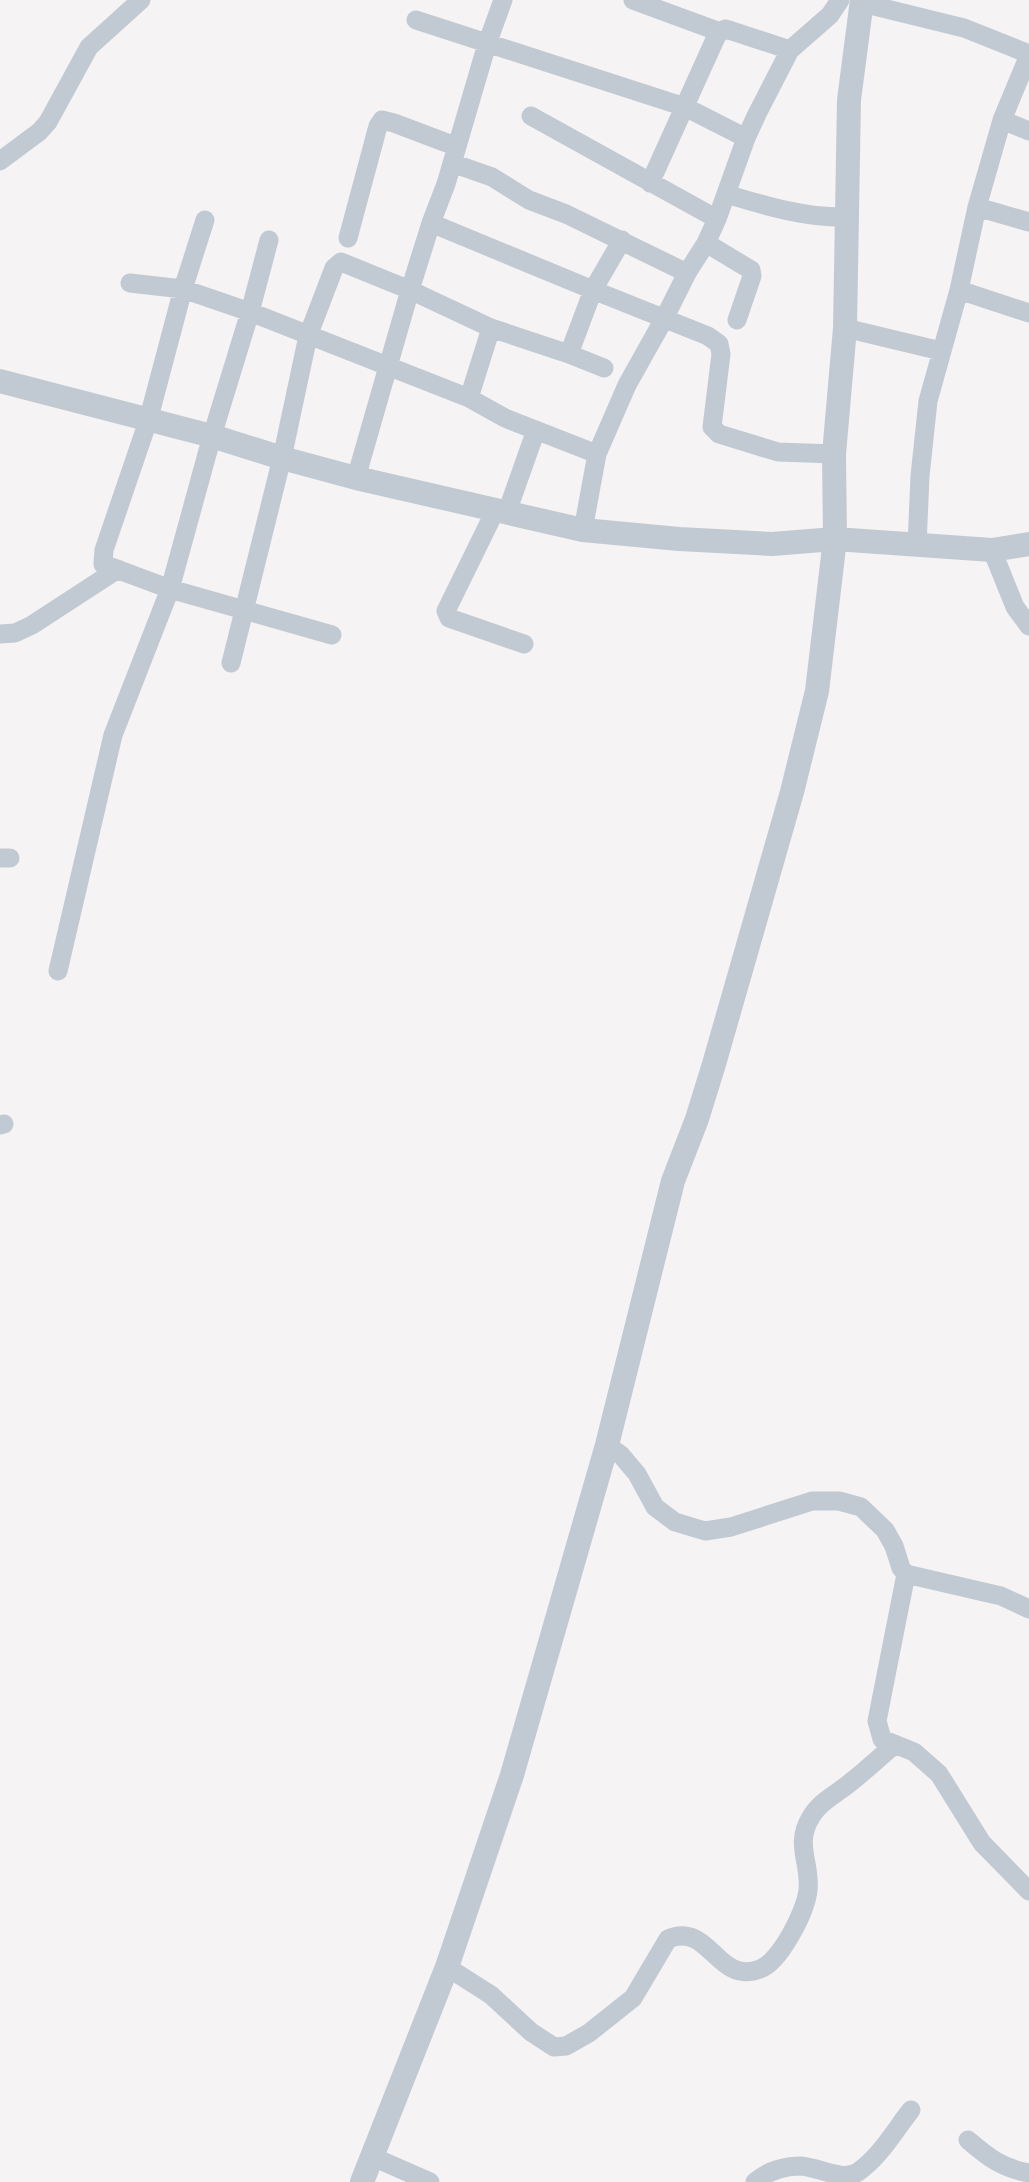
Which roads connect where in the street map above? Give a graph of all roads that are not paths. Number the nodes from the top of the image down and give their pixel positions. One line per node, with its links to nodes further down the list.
1 (141, 0): 16 (street)
2 (503, 0): 7 (street)
3 (633, 0): 6 (street)
4 (855, 1): 8 (street); 9 (street); 20 (street)
5 (416, 20): 7 (street)
6 (720, 32): 8 (street); 10 (street)
7 (487, 44): 10 (street); 15 (street)
8 (790, 50): 14 (street)
9 (1029, 54): 12 (street)
10 (685, 107): 14 (street); 17 (street)
11 (531, 116): 17 (street)
12 (1002, 120): 13 (street); 19 (street)
13 (1029, 131)
14 (746, 138): 18 (street)
15 (454, 155): 23 (street); 25 (street); 27 (street)
16 (0, 161)
17 (650, 183): 21 (street)
18 (726, 194): 20 (street); 21 (street)
19 (977, 208): 24 (street); 34 (street)
20 (847, 217): 40 (street)
21 (717, 218): 28 (street)
22 (205, 220): 31 (street)
23 (431, 222): 32 (street); 33 (street)
24 (1029, 222)
25 (348, 238)
26 (269, 240): 35 (street)
27 (622, 240): 29 (street); 33 (street)
28 (706, 243): 29 (street); 38 (street)
29 (687, 273): 37 (street)
30 (130, 283): 31 (street)
31 (184, 290): 35 (street); 48 (street)
32 (410, 290): 39 (street); 41 (street); 44 (street)
33 (593, 290): 37 (street); 43 (street)
34 (959, 290): 36 (street); 42 (street)
35 (250, 312): 41 (street); 50 (street)
36 (1029, 313)
37 (664, 319): 51 (street); 52 (street)
38 (737, 320)
39 (491, 328): 43 (street); 47 (street)
40 (845, 328): 42 (street); 52 (street)
41 (308, 336): 44 (street); 53 (street)
42 (941, 351): 59 (street)
43 (569, 354): 45 (street)
44 (388, 368): 47 (street); 54 (street)
45 (604, 368)
46 (0, 381): 48 (street)
47 (469, 398): 49 (street)
48 (148, 421): 50 (street); 61 (street)
49 (536, 430): 51 (street); 55 (street)
50 (212, 436): 53 (street); 62 (street)
51 (597, 454): 56 (street)
52 (834, 454): 57 (street)
53 (282, 458): 54 (street); 63 (street)
54 (356, 478): 55 (street)
55 (501, 512): 56 (street); 67 (street)
56 (583, 530): 57 (street)
57 (835, 539): 59 (street); 70 (street)
58 (1029, 544): 60 (street)
59 (916, 546): 60 (street)
60 (992, 550): 64 (street)
61 (118, 569): 62 (street); 65 (street)
62 (170, 590): 63 (street); 69 (street)
63 (245, 609): 66 (street); 68 (street)
64 (1029, 626)
65 (0, 634)
66 (332, 635)
67 (524, 644)
68 (231, 664)
69 (58, 971)
70 (607, 1445): 71 (street); 75 (street)
71 (906, 1574): 72 (street); 73 (street)
72 (1029, 1609)
73 (894, 1745): 74 (street); 75 (street)
74 (1029, 1892)
75 (447, 1967): 78 (street)
76 (911, 2110): 82 (street)
77 (968, 2140): 79 (street)
78 (373, 2157): 80 (street); 81 (street)
79 (1029, 2173)
80 (362, 2182)
81 (430, 2182)
82 (755, 2182)

